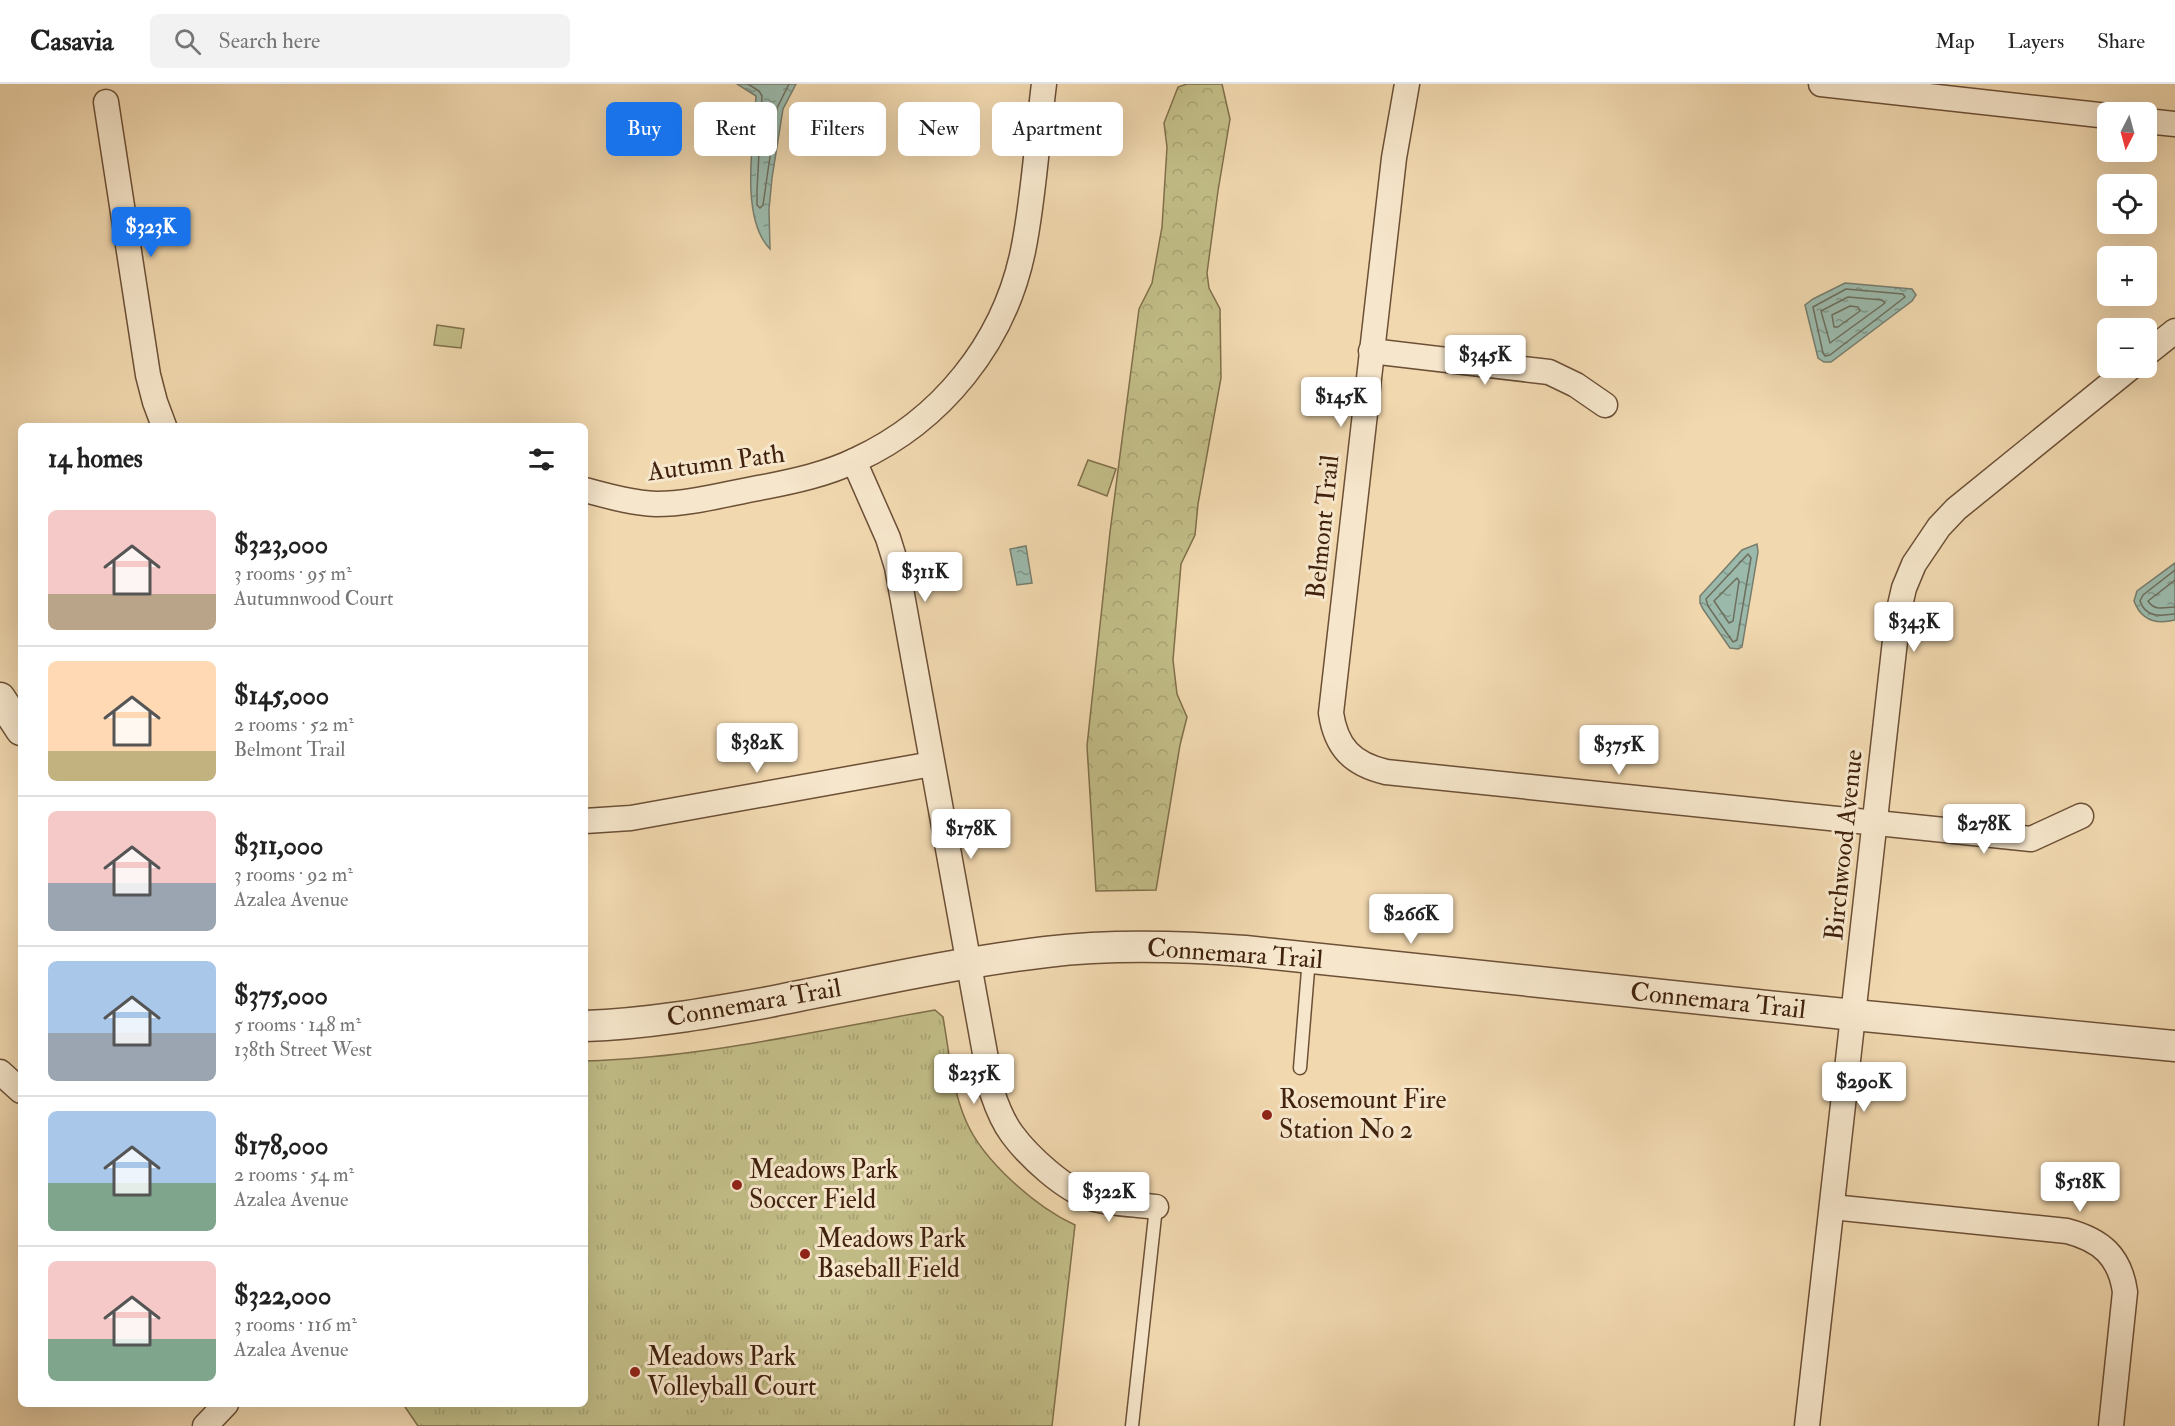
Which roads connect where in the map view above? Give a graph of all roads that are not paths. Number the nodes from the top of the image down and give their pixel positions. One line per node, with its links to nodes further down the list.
1 (1044, 84): 14 (street, Autumn Path)
2 (1407, 84): 10 (street, Belmont Trail)
3 (1821, 84): 5 (street)
4 (106, 102): 13 (street)
5 (2097, 115)
6 (2157, 122): 7 (street)
7 (2175, 124)
8 (2175, 331): 9 (street)
9 (2157, 345)
10 (1371, 351): 12 (street); 19 (street, Belmont Trail)
11 (2118, 378): 19 (street, Birchwood Avenue)
12 (1605, 405)
13 (163, 423)
14 (854, 461): 15 (street, Autumn Path); 16 (street)
15 (588, 491)
16 (932, 764): 18 (street); 21 (street)
17 (2081, 816): 19 (street)
18 (588, 821)
19 (1876, 824): 22 (street, Birchwood Avenue)
20 (1309, 958): 21 (street, Connemara Trail); 22 (street, Connemara Trail); 25 (lane)
21 (969, 964): 23 (street, Connemara Trail); 28 (street)
22 (1854, 1015): 24 (street, Connemara Trail); 29 (street, Birchwood Avenue)
23 (588, 1026)
24 (2175, 1046)
25 (1300, 1068)
26 (0, 1072): 27 (street)
27 (18, 1088)
28 (1156, 1207): 32 (lane)
29 (1832, 1207): 33 (street, Birchwood Avenue); 34 (street)
30 (223, 1407): 31 (street)
31 (205, 1426)
32 (1132, 1426)
33 (1807, 1426)
34 (2111, 1426)

